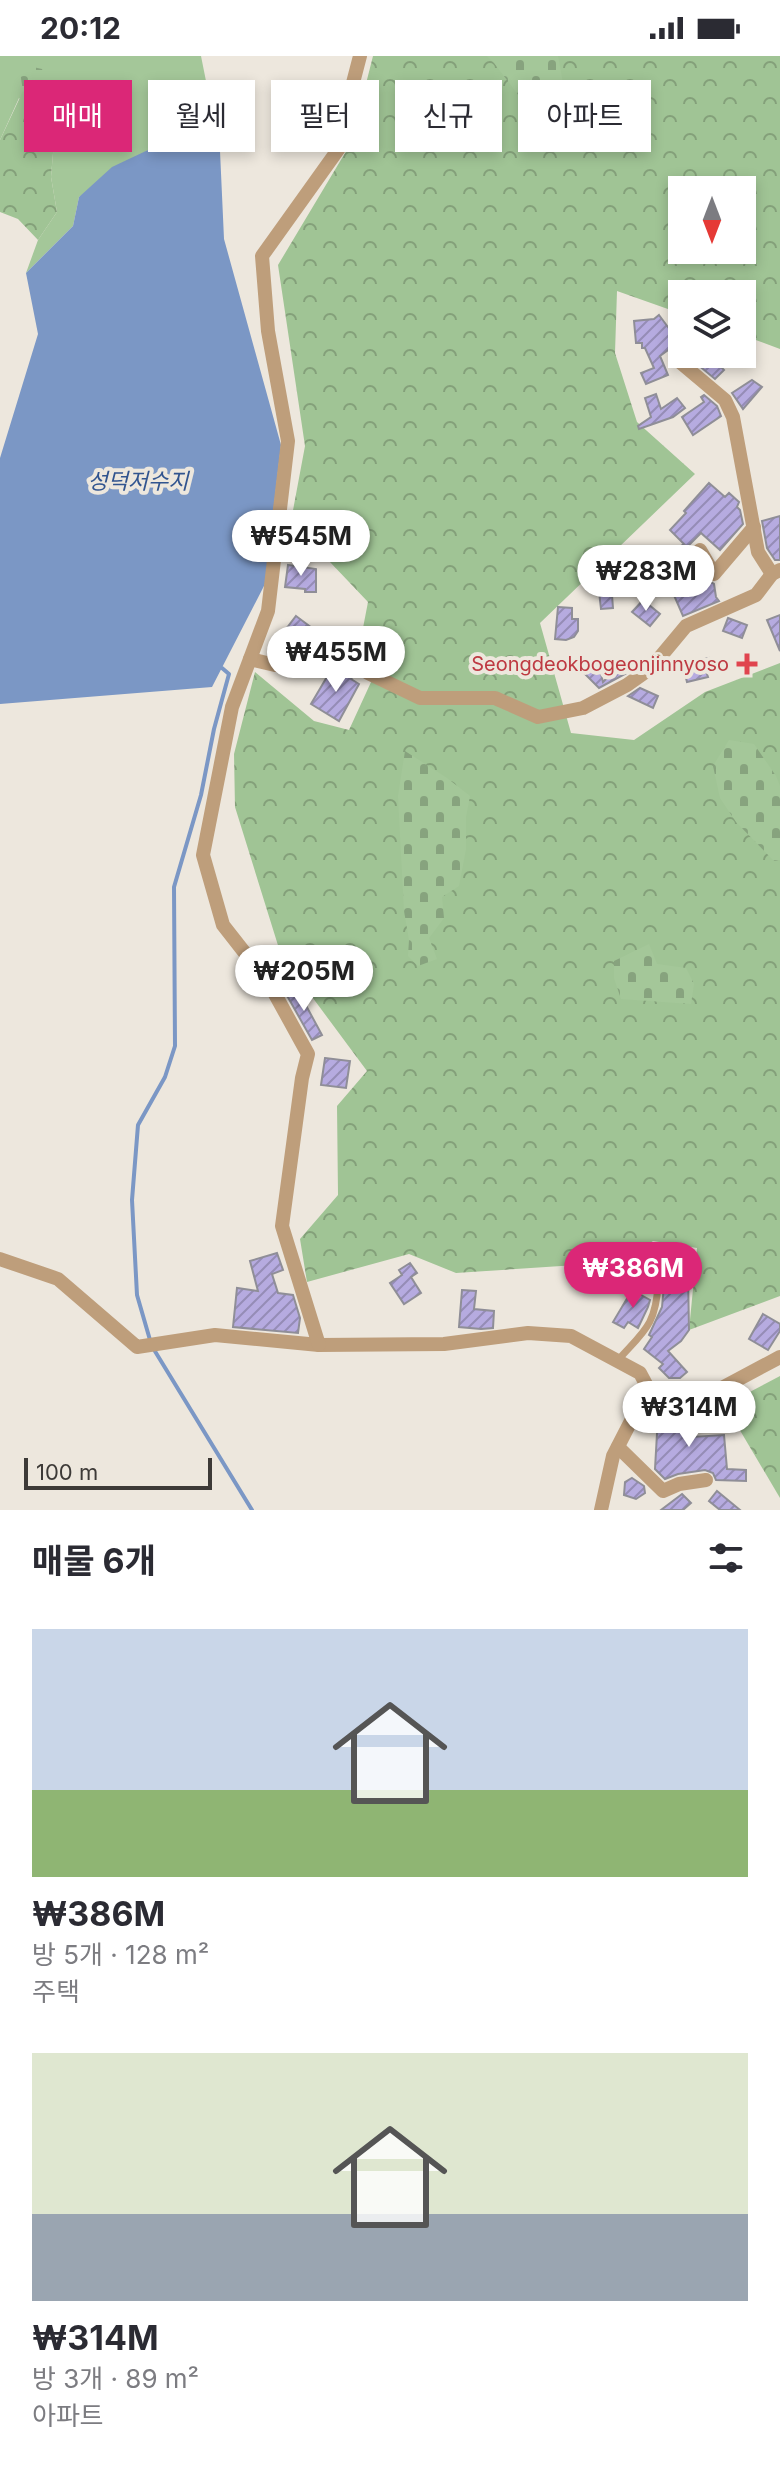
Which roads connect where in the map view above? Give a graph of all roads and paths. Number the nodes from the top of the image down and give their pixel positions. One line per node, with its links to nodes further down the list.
1 (360, 56): 6 (street)
2 (687, 368): 3 (street)
3 (754, 527): 4 (street); 5 (street)
4 (700, 550)
5 (776, 572): 6 (street)
6 (250, 659): 9 (street)
7 (0, 1259): 9 (street)
8 (658, 1284): 11 (lane)
9 (319, 1345): 11 (street)
10 (780, 1357): 12 (street)
11 (618, 1360): 12 (street)
12 (648, 1388): 13 (street)
13 (618, 1447): 14 (street); 15 (street)
14 (706, 1480)
15 (601, 1510)

